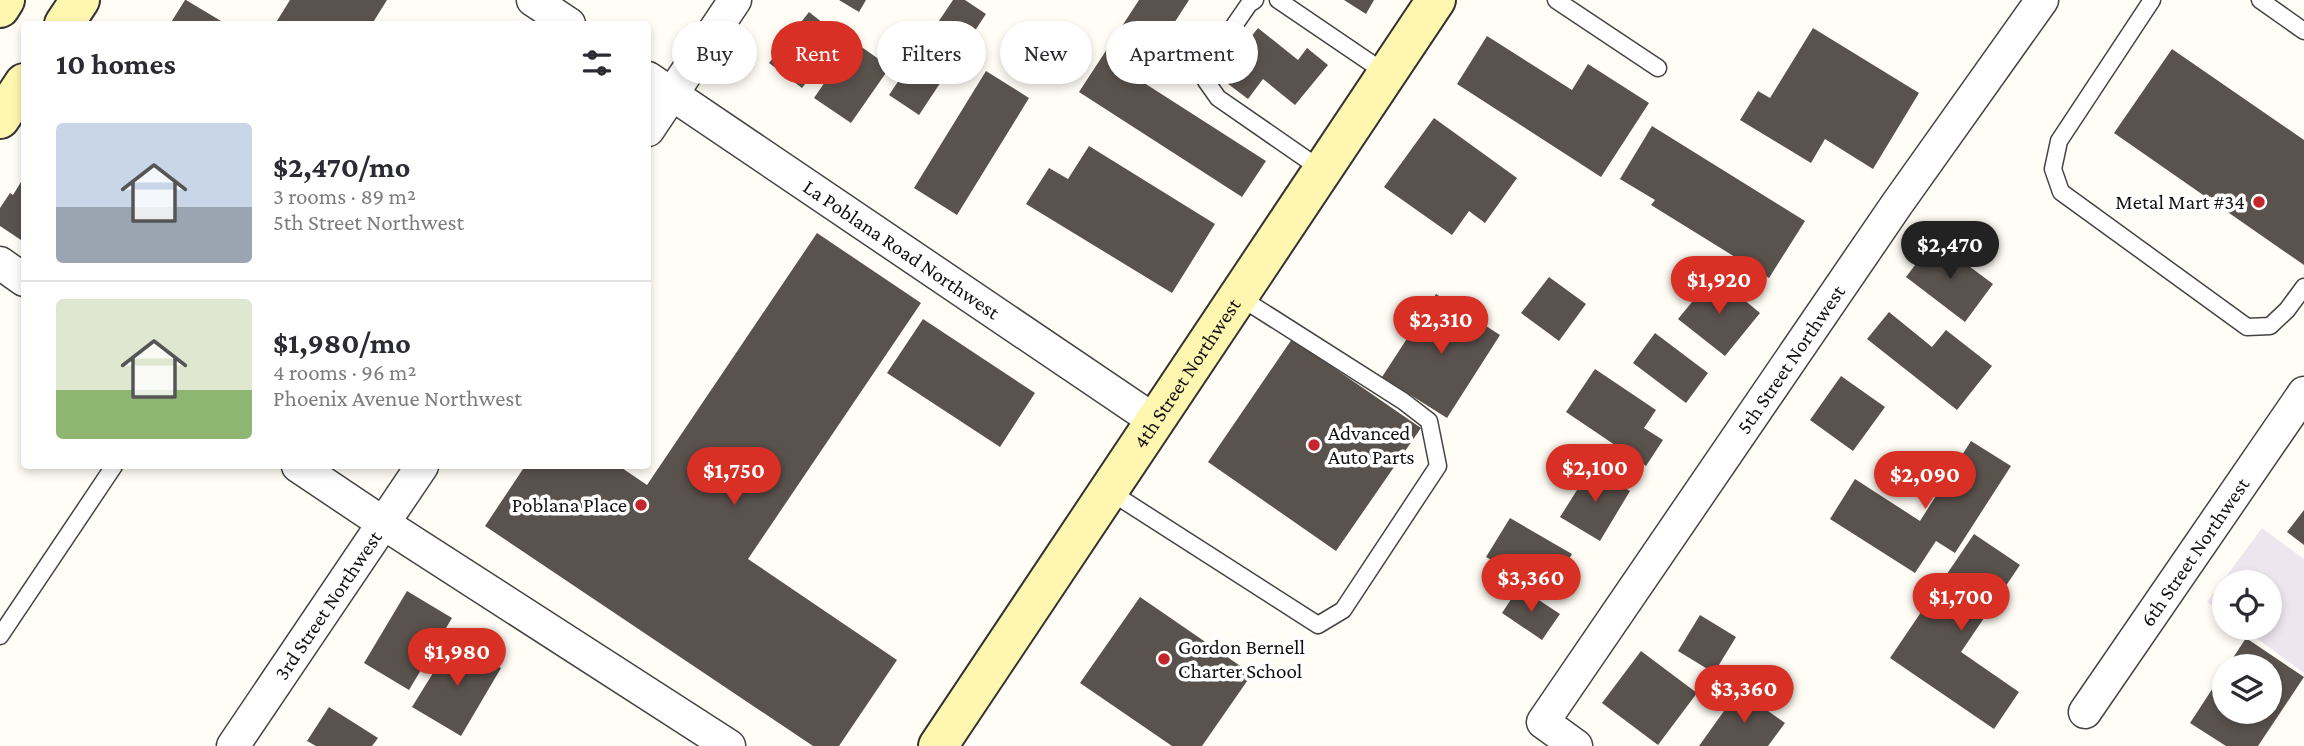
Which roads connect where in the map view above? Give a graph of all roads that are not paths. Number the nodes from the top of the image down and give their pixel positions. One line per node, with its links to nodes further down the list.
1 (5, 0): 12 (main road)
2 (80, 0): 13 (main road)
3 (533, 0): 14 (street)
4 (735, 0): 18 (street)
5 (1255, 0): 22 (lane)
6 (1278, 0): 17 (lane)
7 (1436, 0): 17 (main road, 4th Street Northwest)
8 (1556, 0): 16 (lane)
9 (2042, 0): 39 (street, 5th Street Northwest)
10 (2152, 0): 25 (lane)
11 (2260, 0): 15 (lane)
12 (0, 8)
13 (66, 21)
14 (564, 21)
15 (2304, 31)
16 (1658, 68)
17 (1387, 74): 22 (main road, 4th Street Northwest)
18 (659, 86): 20 (street); 28 (street, La Poblana Road Northwest)
19 (21, 88): 21 (main road)
20 (651, 118)
21 (0, 119)
22 (1322, 170): 26 (main road, 4th Street Northwest)
23 (0, 263): 24 (street)
24 (21, 278)
25 (2304, 287)
26 (1238, 296): 28 (main road, 4th Street Northwest); 32 (lane)
27 (2304, 393): 35 (street, 6th Street Northwest)
28 (1155, 421): 32 (main road, 4th Street Northwest)
29 (112, 469): 34 (lane)
30 (302, 469): 33 (street)
31 (420, 469): 33 (street, 3rd Street Northwest)
32 (1109, 491): 38 (main road, 4th Street Northwest)
33 (383, 523): 36 (street, 3rd Street Northwest); 37 (street)
34 (0, 636)
35 (2085, 712)
36 (233, 746)
37 (729, 746)
38 (938, 746)
39 (1576, 746)

